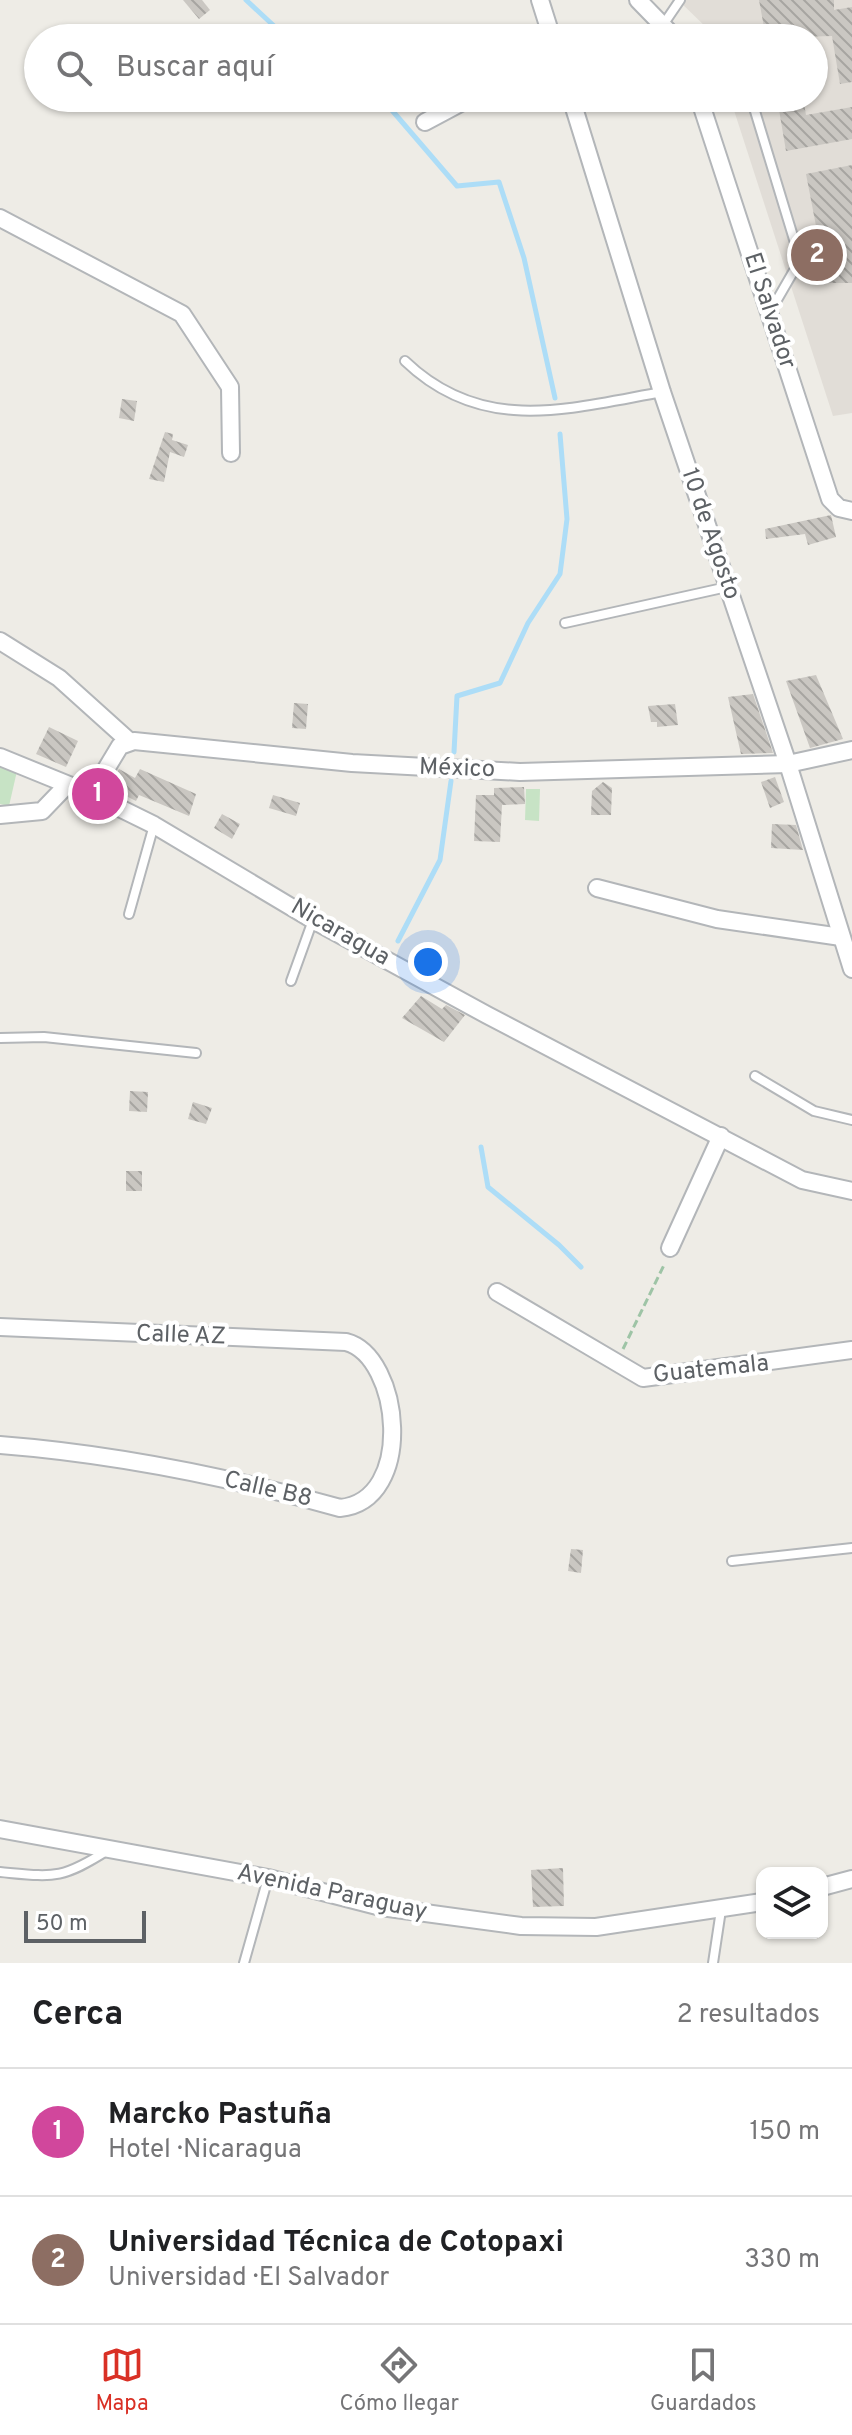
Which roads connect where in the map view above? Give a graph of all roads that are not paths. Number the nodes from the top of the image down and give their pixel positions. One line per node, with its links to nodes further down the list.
1 (540, 0): 4 (street)
2 (638, 0): 5 (street)
3 (680, 0): 6 (lane)
4 (548, 24)
5 (662, 24)
6 (664, 24)
7 (444, 112): 11 (street)
8 (575, 112): 15 (street, 10 de Agosto)
9 (704, 112): 13 (street, El Salvador)
10 (755, 112): 13 (lane)
11 (425, 122)
12 (0, 218): 16 (street)
13 (769, 313): 17 (street, El Salvador)
14 (405, 361): 15 (lane)
15 (662, 392): 18 (street, 10 de Agosto)
16 (231, 453)
17 (852, 511)
18 (727, 587): 19 (lane); 24 (street, 10 de Agosto)
19 (565, 623)
20 (0, 641): 21 (street)
21 (129, 741): 24 (street, México); 26 (street)
22 (852, 750): 24 (street, México)
23 (0, 757): 25 (street, Nicaragua)
24 (788, 764): 32 (street, 10 de Agosto)
25 (66, 786): 26 (street, Nicaragua); 27 (street)
26 (91, 794): 28 (street, Nicaragua)
27 (0, 815)
28 (154, 825): 30 (lane); 31 (street, Nicaragua)
29 (597, 888): 32 (street)
30 (129, 914)
31 (313, 920): 34 (lane); 39 (street, Nicaragua)
32 (841, 937): 33 (street, 10 de Agosto)
33 (852, 969)
34 (291, 981)
35 (0, 1038): 36 (lane)
36 (196, 1053)
37 (755, 1076): 38 (lane)
38 (852, 1120)
39 (721, 1136): 40 (street, Nicaragua); 41 (street)
40 (852, 1191)
41 (670, 1248)
42 (497, 1292): 45 (street, Guatemala)
43 (0, 1327): 44 (street, Calle AZ)
44 (361, 1346): 46 (street, Calle B8)
45 (852, 1350)
46 (0, 1445)
47 (852, 1548): 48 (lane)
48 (732, 1561)
49 (0, 1829): 50 (street, Avenida Paraguay)
50 (108, 1850): 51 (lane); 52 (street, Avenida Paraguay)
51 (0, 1872)
52 (268, 1878): 56 (street, Avenida Paraguay); 57 (lane)
53 (852, 1879): 54 (street)
54 (828, 1885)
55 (756, 1903): 56 (street, Avenida Paraguay)
56 (721, 1910): 58 (lane)
57 (244, 1963)
58 (713, 1963)

